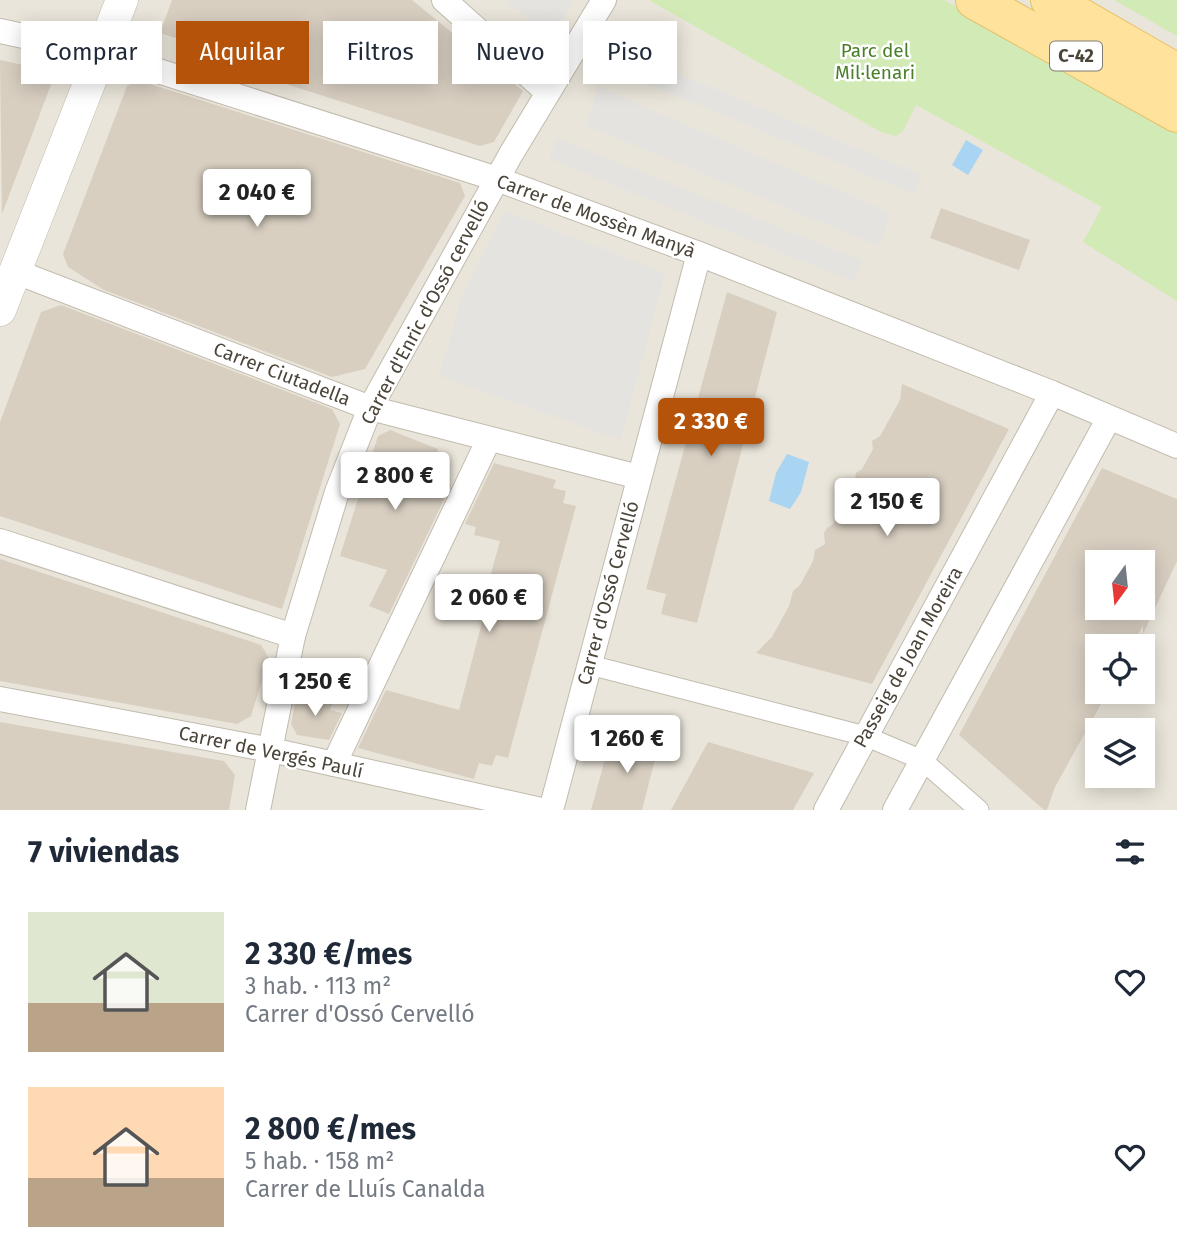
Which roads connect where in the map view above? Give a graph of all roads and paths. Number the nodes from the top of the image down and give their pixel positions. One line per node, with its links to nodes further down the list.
1 (122, 0): 6 (street)
2 (444, 0): 12 (street)
3 (604, 0): 12 (street, Carrer d'Enric d'Ossó cervelló)
4 (975, 0): 13 (main road, C-42)
5 (1050, 0): 10 (main road, C-42)
6 (114, 21)
7 (0, 31): 8 (street, Carrer de Mossèn Manyà)
8 (21, 36)
9 (162, 72): 14 (street, Carrer de Mossèn Manyà)
10 (1177, 72)
11 (89, 84): 16 (street)
12 (547, 92): 14 (street, Carrer d'Enric d'Ossó cervelló)
13 (1177, 113)
14 (497, 179): 15 (street, Carrer de Mossèn Manyà); 19 (street, Carrer d'Enric d'Ossó cervelló)
15 (699, 254): 18 (street, Carrer de Mossèn Manyà); 23 (street, Carrer d'Ossó Cervelló)
16 (14, 271): 17 (street); 19 (street, Carrer Ciutadella)
17 (0, 310)
18 (1052, 393): 20 (street, Carrer de Mossèn Manyà); 28 (street, Passeig de Joan Moreira)
19 (370, 408): 21 (street, Carrer Ciutadella); 25 (street, Carrer d'Enric d'Ossó cervelló)
20 (1109, 418): 22 (street, Carrer de Mossèn Manyà); 30 (street)
21 (489, 439): 23 (street, Carrer Ciutadella); 31 (street)
22 (1177, 446)
23 (639, 477): 26 (street, Carrer d'Ossó Cervelló)
24 (0, 541): 25 (street)
25 (293, 636): 29 (street, Carrer d'Enric d'Ossó cervelló)
26 (590, 665): 28 (street); 34 (street, Carrer d'Ossó Cervelló)
27 (0, 699): 29 (street, Carrer de Vergés Paulí)
28 (865, 736): 30 (street); 35 (street, Passeig de Joan Moreira)
29 (271, 750): 31 (street, Carrer de Vergés Paulí); 32 (street, Carrer d'Enric d'Ossó cervelló)
30 (922, 760): 36 (street); 37 (street)
31 (334, 764): 33 (street, Carrer de Vergés Paulí)
32 (258, 810)
33 (541, 810)
34 (551, 810)
35 (826, 810)
36 (895, 810)
37 (979, 810)

